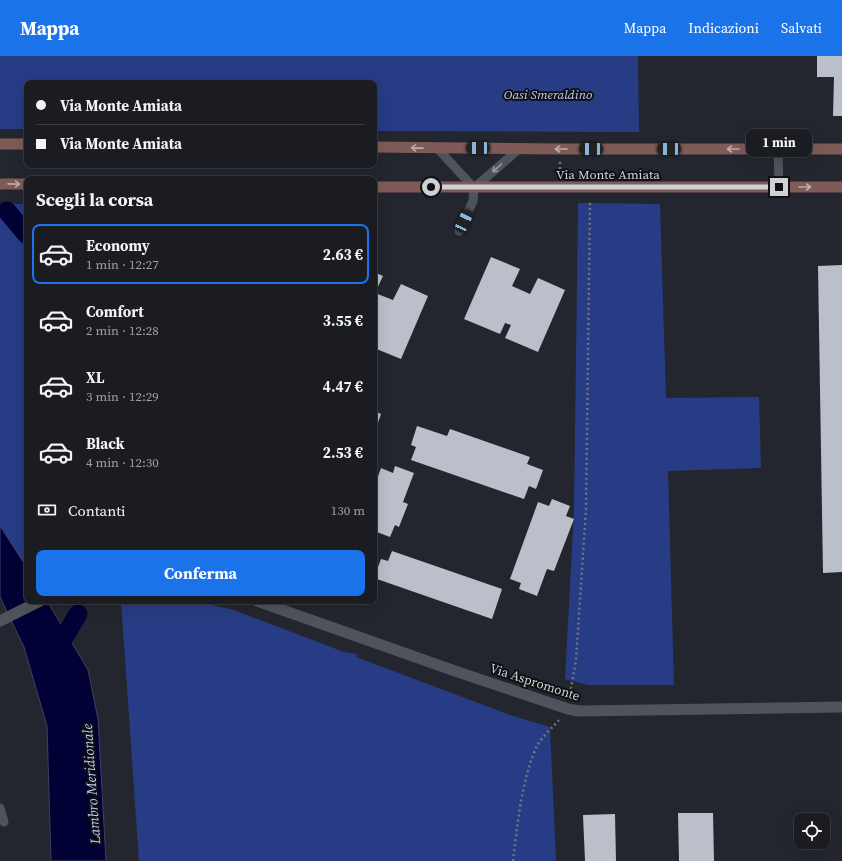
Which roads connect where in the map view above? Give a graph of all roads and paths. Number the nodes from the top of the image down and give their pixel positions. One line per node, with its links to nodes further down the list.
1 (0, 144): 2 (main road)
2 (24, 144)
3 (377, 148): 4 (main road, Via Monte Amiata, one-way to 3)
4 (437, 148): 6 (main road, Via Monte Amiata); 14 (lane)
5 (842, 148): 8 (main road, Via Monte Amiata)
6 (519, 149): 7 (main road, Via Monte Amiata); 14 (lane, one-way to 14)
7 (560, 149): 8 (main road, Via Monte Amiata, one-way to 7); 15 (path)
8 (778, 149): 12 (lane)
9 (0, 184): 10 (main road, one-way to 10)
10 (24, 184)
11 (377, 187): 14 (main road, Via Monte Amiata)
12 (779, 187): 13 (main road, Via Monte Amiata, one-way to 13); 16 (main road, Via Monte Amiata)
13 (842, 187)
14 (474, 188): 15 (main road, Via Monte Amiata); 17 (lane)
15 (561, 188): 16 (main road, Via Monte Amiata)
16 (590, 188): 22 (path)
17 (459, 231)
18 (34, 604): 20 (street)
19 (266, 604): 22 (street, Via Aspromonte)
20 (0, 621)
21 (842, 707): 22 (street, Via Aspromonte)
22 (568, 709): 25 (path)
23 (0, 808): 24 (lane)
24 (4, 822)
25 (513, 861)

